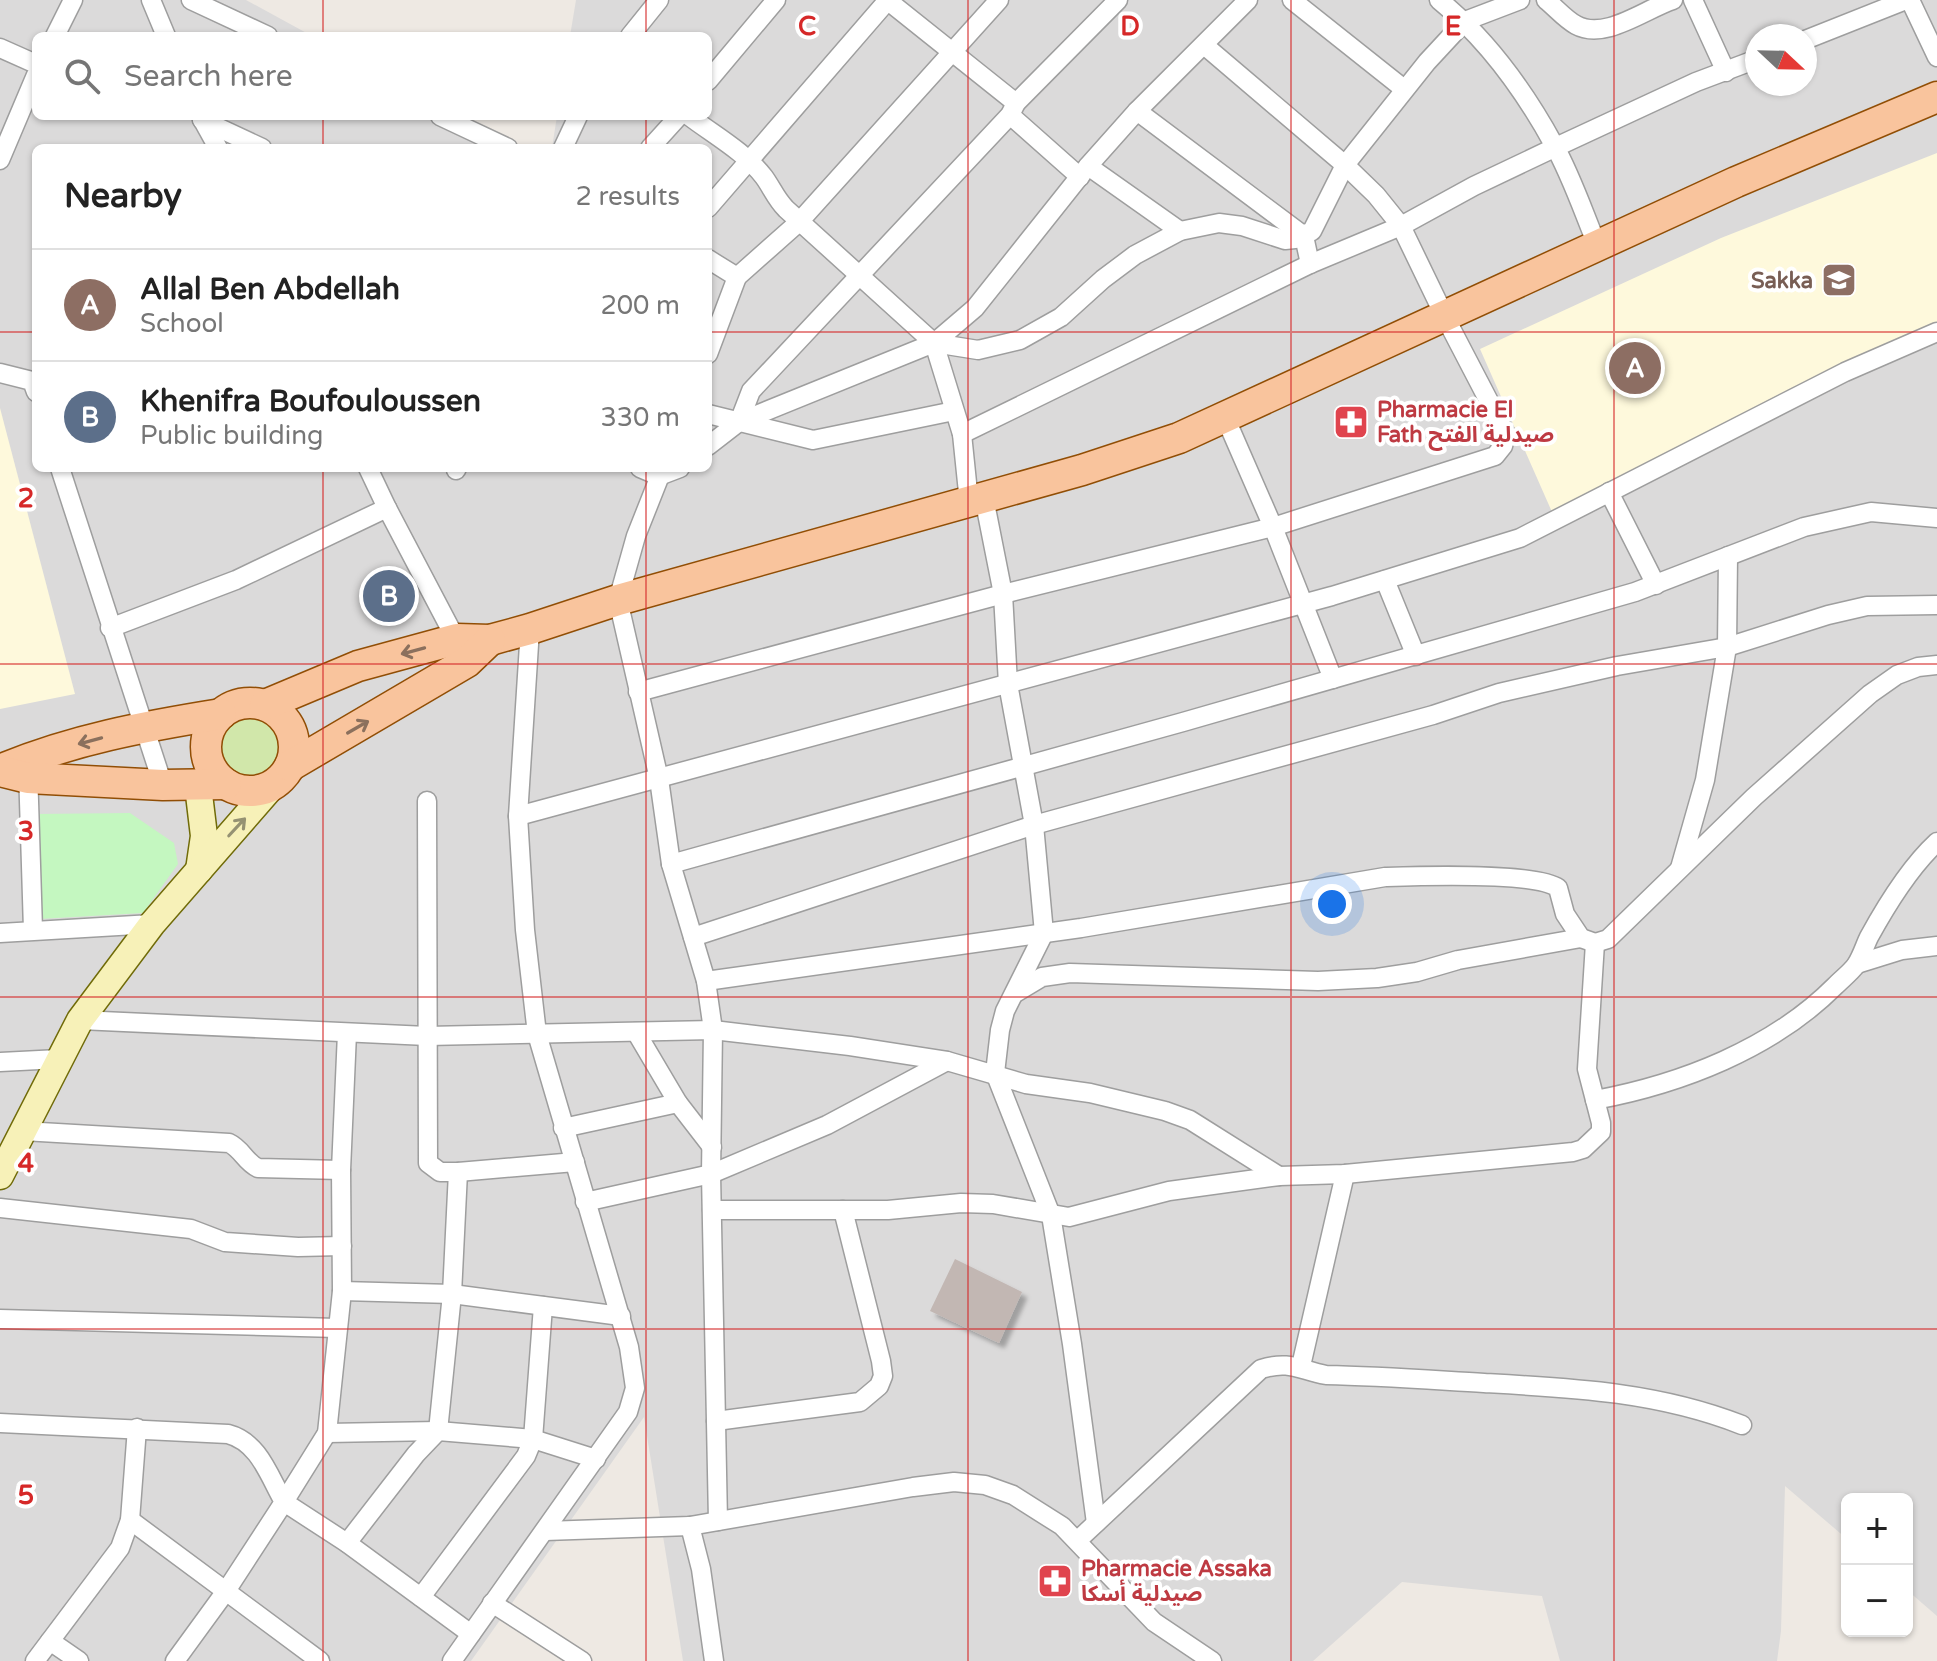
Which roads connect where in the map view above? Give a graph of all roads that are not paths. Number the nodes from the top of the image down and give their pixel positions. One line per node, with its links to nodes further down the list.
1 (73, 0): 18 (street)
2 (151, 0): 19 (street)
3 (191, 0): 20 (street)
4 (659, 0): 21 (street)
5 (776, 0): 30 (street)
6 (888, 0): 25 (street); 49 (street)
7 (999, 0): 25 (street)
8 (1118, 0): 34 (street)
9 (1248, 0): 23 (street)
10 (1292, 0): 32 (street)
11 (1439, 0): 17 (street)
12 (1520, 0): 17 (street)
13 (1546, 0): 16 (street)
14 (1693, 0): 29 (street)
15 (1908, 0): 22 (street); 26 (street)
16 (1661, 2)
17 (1465, 21): 32 (street); 47 (street)
18 (57, 32)
19 (164, 32)
20 (259, 32)
21 (633, 32)
22 (1817, 35)
23 (1204, 45): 35 (street); 50 (street)
24 (0, 48): 27 (street)
25 (951, 52): 34 (street); 53 (street)
26 (1937, 57)
27 (32, 62)
28 (1745, 64): 29 (street)
29 (1726, 72): 47 (street)
30 (712, 76)
31 (32, 84): 48 (street)
32 (1404, 89): 50 (street)
33 (1937, 97): 57 (main road)
34 (1013, 109): 51 (street); 60 (street)
35 (1137, 111): 51 (street); 56 (street)
36 (203, 120): 42 (street)
37 (206, 120): 43 (street)
38 (448, 120): 44 (street)
39 (576, 120): 45 (street)
40 (675, 120): 46 (street)
41 (694, 120): 49 (street)
42 (216, 144)
43 (254, 144)
44 (500, 144)
45 (565, 144)
46 (654, 144)
47 (1556, 147): 54 (street); 57 (street)
48 (0, 160)
49 (747, 160): 52 (street); 53 (street)
50 (1345, 165): 54 (street); 56 (street)
51 (1084, 171): 55 (street); 65 (street)
52 (712, 203)
53 (799, 222): 60 (street); 61 (street)
54 (1401, 226): 59 (street); 62 (street)
55 (1180, 231): 56 (street); 65 (street)
56 (1304, 236): 59 (street)
57 (1598, 247): 62 (main road)
58 (712, 261): 61 (street)
59 (1310, 264): 72 (street)
60 (860, 276): 65 (street); 71 (street)
61 (737, 277): 64 (street)
62 (1444, 315): 70 (main road); 81 (street)
63 (1937, 332): 77 (street)
64 (712, 343)
65 (934, 343): 68 (street); 71 (street)
66 (0, 373): 67 (street)
67 (32, 383)
68 (954, 411): 71 (street); 72 (street)
69 (712, 415): 71 (street)
70 (1225, 417): 78 (main road); 81 (street)
71 (739, 422): 73 (street)
72 (962, 434): 78 (street)
73 (712, 443)
74 (61, 472): 89 (street)
75 (370, 472): 79 (street)
76 (661, 472): 86 (street)
77 (1609, 492): 83 (street); 84 (street)
78 (976, 500): 85 (street); 86 (main road)
79 (387, 508): 89 (street); 92 (street)
80 (1937, 518): 82 (street)
81 (1273, 527): 85 (street); 87 (street)
82 (1728, 556): 84 (street); 91 (street)
83 (1385, 580): 87 (street); 93 (street)
84 (1656, 585): 93 (street)
85 (1003, 594): 96 (street); 97 (street)
86 (618, 600): 90 (main road); 97 (street)
87 (1302, 604): 95 (street); 96 (street)
88 (1937, 605): 91 (street)
89 (110, 628): 100 (street)
90 (530, 629): 92 (main road); 108 (street)
91 (1727, 647): 109 (street); 112 (street)
92 (462, 651): 98 (main road, one-way to 98); 103 (main road, one-way to 92)
93 (1416, 656): 95 (street)
94 (1937, 665): 112 (street)
95 (1333, 679): 101 (street)
96 (1008, 684): 101 (street); 104 (street)
97 (638, 692): 104 (street)
98 (265, 705): 99 (main road); 103 (main road)
99 (221, 714): 100 (main road); 106 (main road)
100 (143, 726): 102 (main road, one-way to 102); 105 (street)
101 (1024, 765): 109 (street); 111 (street)
102 (14, 769): 105 (main road); 115 (street)
103 (282, 775): 106 (main road); 113 (street, one-way to 103)
104 (659, 779): 108 (street); 111 (street)
105 (163, 785): 106 (main road)
106 (212, 785): 113 (street)
107 (427, 801): 129 (street)
108 (518, 816): 128 (street)
109 (1034, 825): 117 (street); 118 (street)
110 (1937, 842): 121 (street)
111 (671, 864): 118 (street)
112 (1680, 868): 119 (street)
113 (199, 870): 114 (street)
114 (152, 924): 115 (street); 124 (street)
115 (33, 930): 116 (street)
116 (0, 933)
117 (1044, 933): 119 (street); 122 (street); 123 (street)
118 (693, 937): 122 (street)
119 (1588, 940): 123 (street); 134 (street)
120 (1937, 946): 121 (street)
121 (1857, 964): 134 (street)
122 (706, 981): 125 (street)
123 (1014, 997): 133 (street)
124 (80, 1020): 127 (street); 130 (street)
125 (713, 1030): 126 (street); 131 (street); 138 (street)
126 (636, 1032): 128 (street); 135 (street)
127 (347, 1033): 129 (street); 140 (street)
128 (537, 1034): 129 (street); 136 (street)
129 (427, 1036): 141 (street)
130 (59, 1059): 132 (street); 137 (street)
131 (947, 1061): 133 (street); 142 (street)
132 (0, 1062)
133 (995, 1073): 145 (street); 150 (street)
134 (1595, 1100): 143 (street)
135 (678, 1103): 136 (street); 138 (street)
136 (563, 1128): 139 (street)
137 (23, 1131): 140 (street); 144 (street)
138 (712, 1147): 142 (street)
139 (575, 1162): 141 (street); 146 (street)
140 (341, 1170): 151 (street)
141 (458, 1172): 153 (street)
142 (711, 1174): 146 (street); 148 (street)
143 (1345, 1174): 145 (street); 158 (street)
144 (0, 1176)
145 (1279, 1176): 150 (street)
146 (585, 1202): 155 (street)
147 (0, 1208): 151 (street)
148 (712, 1210): 149 (street); 159 (street)
149 (843, 1210): 150 (street); 159 (street)
150 (1051, 1215): 170 (street)
151 (342, 1246): 152 (street)
152 (342, 1291): 153 (street); 157 (street)
153 (452, 1294): 154 (street); 163 (street)
154 (543, 1306): 155 (street); 165 (street)
155 (621, 1316): 166 (street)
156 (0, 1319): 157 (street)
157 (337, 1328): 164 (street)
158 (1301, 1366): 161 (street); 170 (street)
159 (716, 1421): 169 (street)
160 (0, 1423): 162 (street)
161 (1742, 1425)
162 (137, 1428): 167 (street); 168 (street)
163 (438, 1431): 164 (street); 165 (street); 174 (street)
164 (327, 1433): 167 (street)
165 (533, 1439): 166 (street); 176 (street)
166 (596, 1459): 172 (street)
167 (284, 1502): 174 (street); 175 (street)
168 (130, 1520): 175 (street); 179 (street)
169 (718, 1521): 171 (street); 173 (street)
170 (1096, 1523): 173 (street)
171 (690, 1526): 172 (street); 186 (street)
172 (545, 1531): 177 (street)
173 (1078, 1540): 187 (street)
174 (347, 1543): 176 (street)
175 (226, 1591): 182 (street); 183 (street)
176 (421, 1597): 178 (street)
177 (492, 1603): 178 (street); 185 (street)
178 (471, 1634): 184 (street)
179 (50, 1641): 180 (street); 181 (street)
180 (35, 1661)
181 (79, 1661)
182 (175, 1661)
183 (320, 1661)
184 (452, 1661)
185 (582, 1661)
186 (714, 1661)
187 (1212, 1661)

